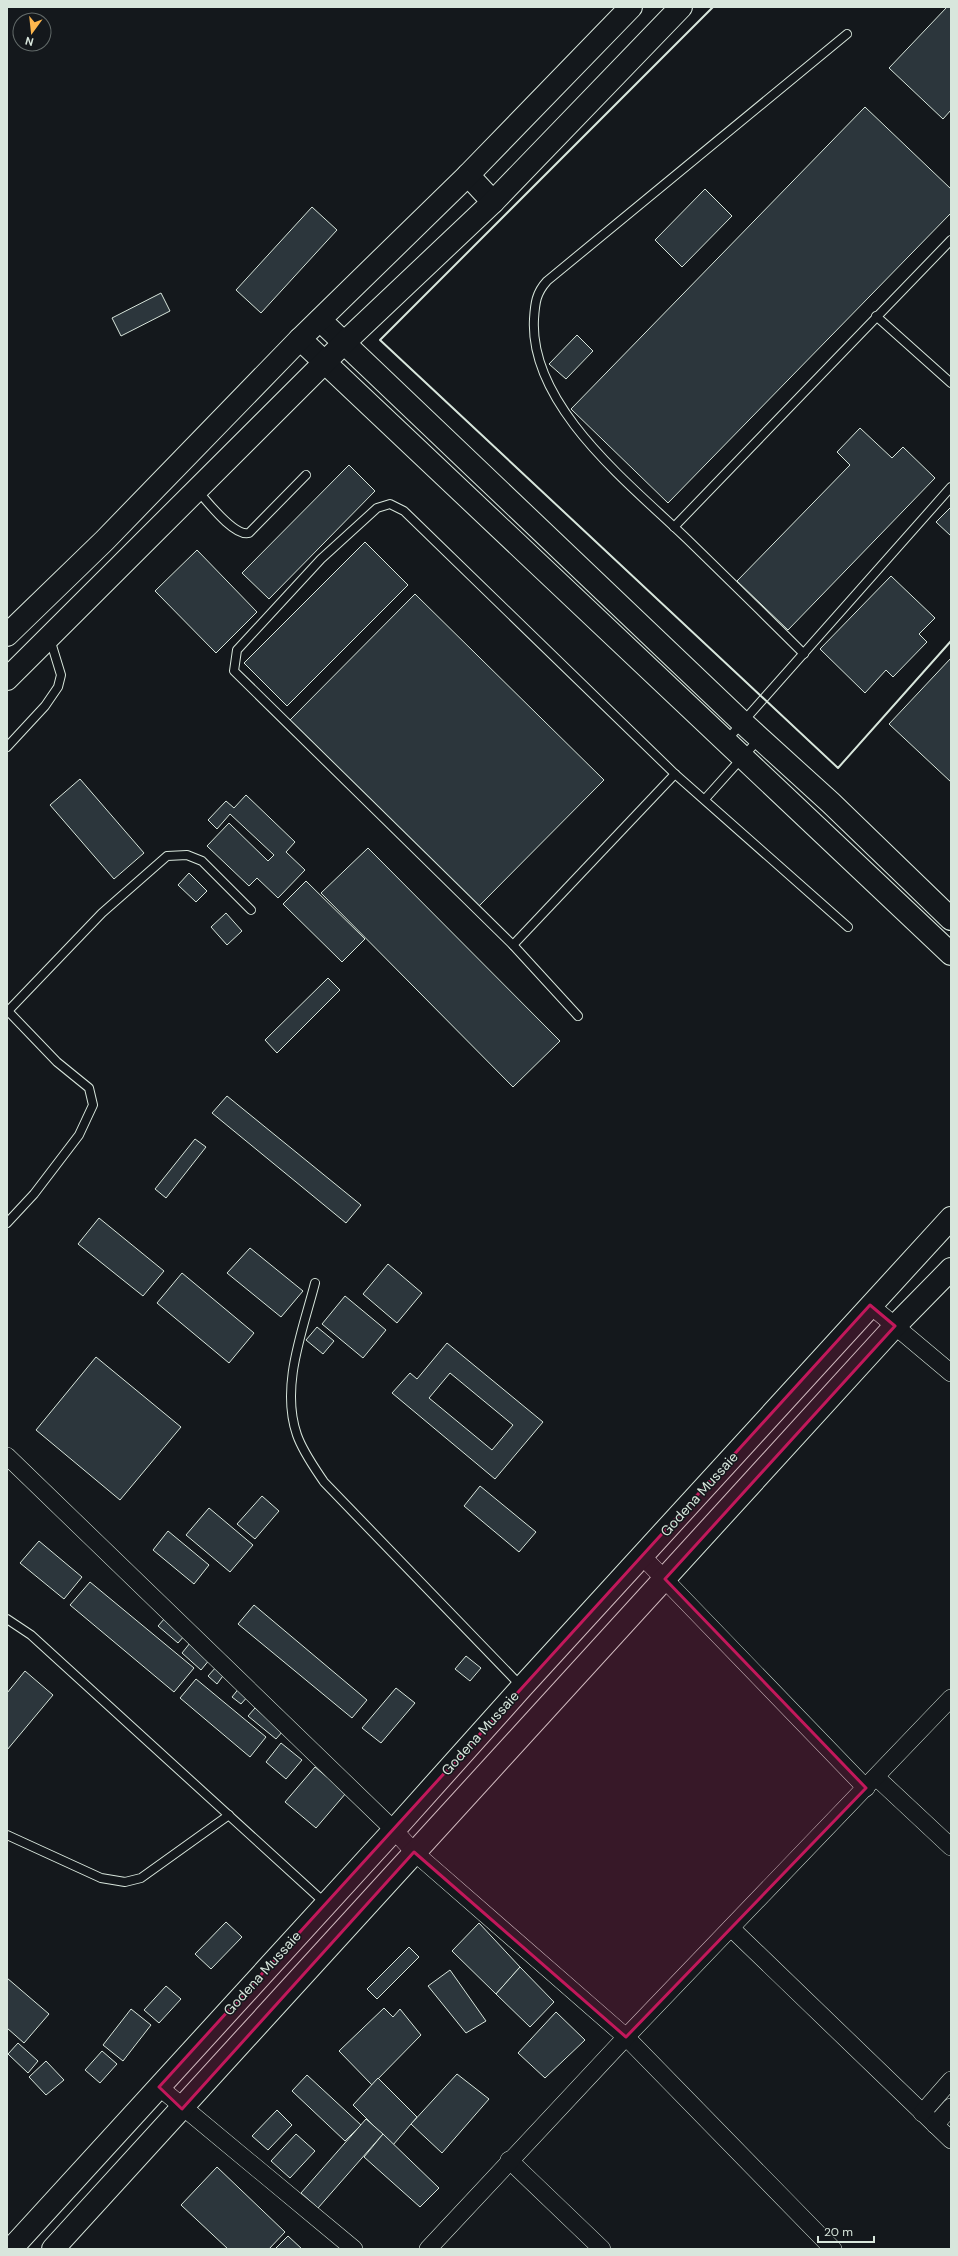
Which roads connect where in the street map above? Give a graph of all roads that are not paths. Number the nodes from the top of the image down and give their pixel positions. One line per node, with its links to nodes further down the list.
1 (631, 7): 4 (street)
2 (681, 7): 5 (street)
3 (847, 34): 16 (lane)
4 (468, 175): 5 (street); 8 (street)
5 (493, 202): 10 (street)
6 (951, 240): 7 (lane)
7 (876, 316): 12 (lane); 16 (lane)
8 (320, 320): 9 (street); 10 (street)
9 (300, 339): 11 (street); 17 (street)
10 (346, 342): 11 (street); 23 (street)
11 (326, 362): 15 (street); 25 (street)
12 (951, 383)
13 (306, 475): 15 (lane)
14 (951, 488): 21 (lane)
15 (196, 490): 18 (street)
16 (674, 527): 21 (lane)
17 (105, 540): 18 (street); 19 (street)
18 (124, 562): 20 (street)
19 (7, 636)
20 (49, 637): 22 (street); 26 (lane)
21 (804, 654): 23 (lane)
22 (7, 679)
23 (743, 723): 24 (street); 25 (lane)
24 (760, 738): 27 (lane); 31 (street)
25 (726, 741): 27 (street)
26 (7, 747)
27 (742, 757): 29 (lane); 34 (street)
28 (675, 774): 29 (lane); 33 (lane); 33 (lane)
29 (705, 799): 32 (lane)
30 (251, 910): 35 (lane)
31 (951, 919)
32 (848, 928)
33 (513, 945): 36 (lane)
34 (951, 954)
35 (8, 1011): 38 (lane)
36 (578, 1016)
37 (951, 1218): 41 (street, Godena Mussaie)
38 (7, 1223)
39 (951, 1269): 42 (street)
40 (315, 1283): 48 (lane)
41 (870, 1305): 42 (street); 45 (street, Godena Mussaie)
42 (895, 1326): 43 (street); 46 (street)
43 (951, 1373)
44 (7, 1456): 52 (street)
45 (643, 1556): 46 (street); 48 (street, Godena Mussaie)
46 (664, 1579): 50 (street); 55 (street)
47 (7, 1619): 51 (lane)
48 (522, 1687): 52 (street, Godena Mussaie)
49 (951, 1698): 50 (street)
50 (871, 1782): 54 (street); 57 (street)
51 (229, 1815): 53 (lane); 56 (lane)
52 (394, 1830): 55 (street); 56 (street, Godena Mussaie)
53 (7, 1835)
54 (951, 1848)
55 (414, 1852): 58 (street); 62 (street)
56 (325, 1903): 60 (street, Godena Mussaie)
57 (731, 1928): 58 (street); 63 (street)
58 (626, 2037): 66 (street); 72 (street)
59 (951, 2080): 63 (street)
60 (159, 2087): 62 (street); 67 (street, Godena Mussaie)
61 (951, 2107): 64 (street)
62 (182, 2109): 68 (street); 69 (street)
63 (922, 2113): 64 (street)
64 (935, 2125): 65 (street)
65 (951, 2140)
66 (509, 2160): 70 (street); 71 (street)
67 (11, 2249)
68 (53, 2249)
69 (354, 2249)
70 (428, 2249)
71 (602, 2249)
72 (833, 2249)

